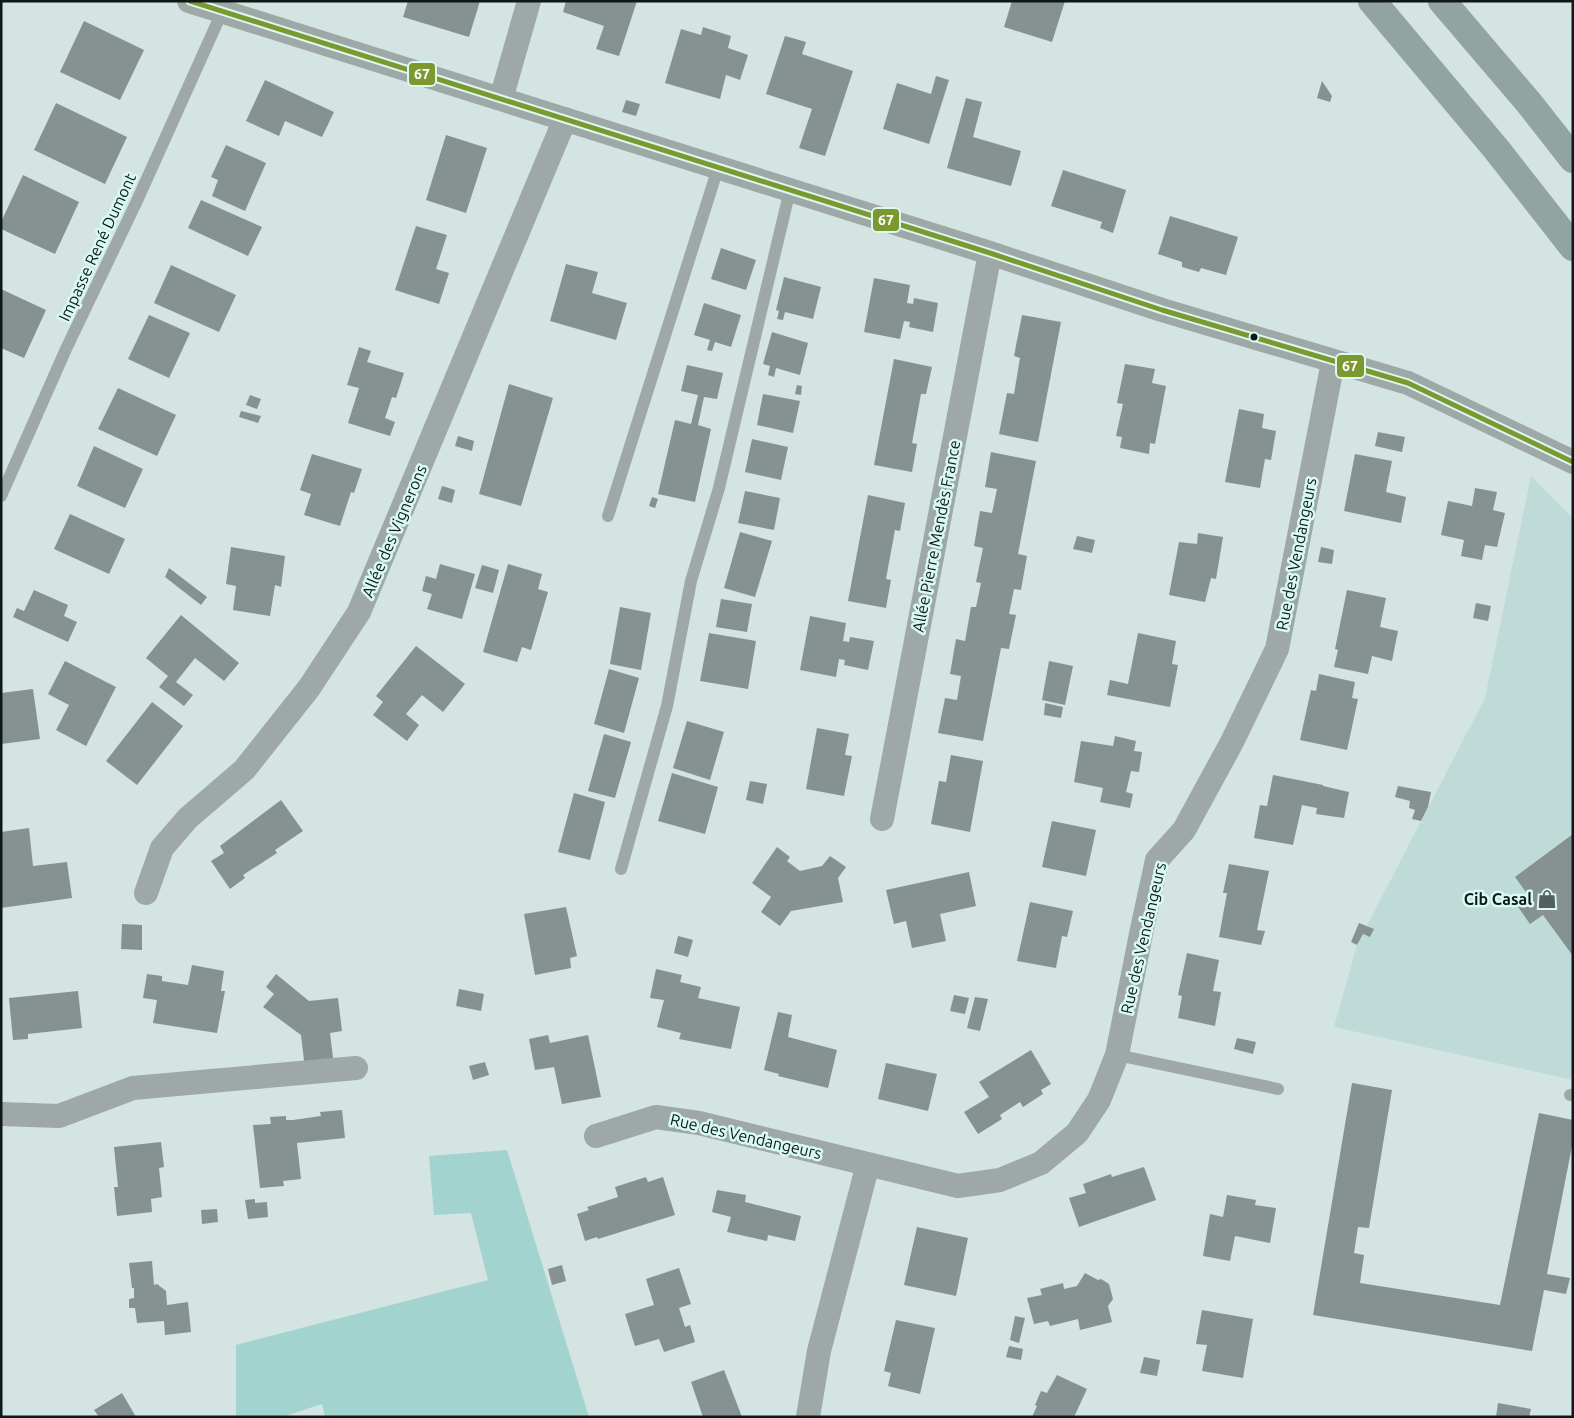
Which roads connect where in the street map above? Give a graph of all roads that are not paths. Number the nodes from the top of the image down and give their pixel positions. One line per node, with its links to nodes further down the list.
1 (189, 1): 5 (street)
2 (529, 1): 6 (street)
3 (1372, 1): 11 (highway)
4 (1442, 1): 8 (highway)
5 (222, 12): 6 (street); 15 (lane, Impasse René Dumont)
6 (501, 100): 7 (street)
7 (565, 119): 9 (street); 19 (street, Allée des Vignerons)
8 (1573, 159)
9 (718, 168): 10 (street); 16 (lane)
10 (790, 190): 12 (street); 18 (lane)
11 (1573, 247)
12 (990, 253): 13 (street); 17 (street, Allée Pierre Mendès France)
13 (1333, 362): 14 (street); 20 (street, Rue des Vendangeurs)
14 (1573, 462)
15 (1, 496)
16 (608, 516)
17 (882, 819)
18 (622, 869)
19 (146, 893)
20 (1117, 1055): 22 (lane); 25 (street, Rue des Vendangeurs)
21 (356, 1068): 23 (street)
22 (1278, 1089)
23 (1, 1114)
24 (596, 1136): 25 (street, Rue des Vendangeurs)
25 (868, 1164): 26 (street)
26 (808, 1417)

